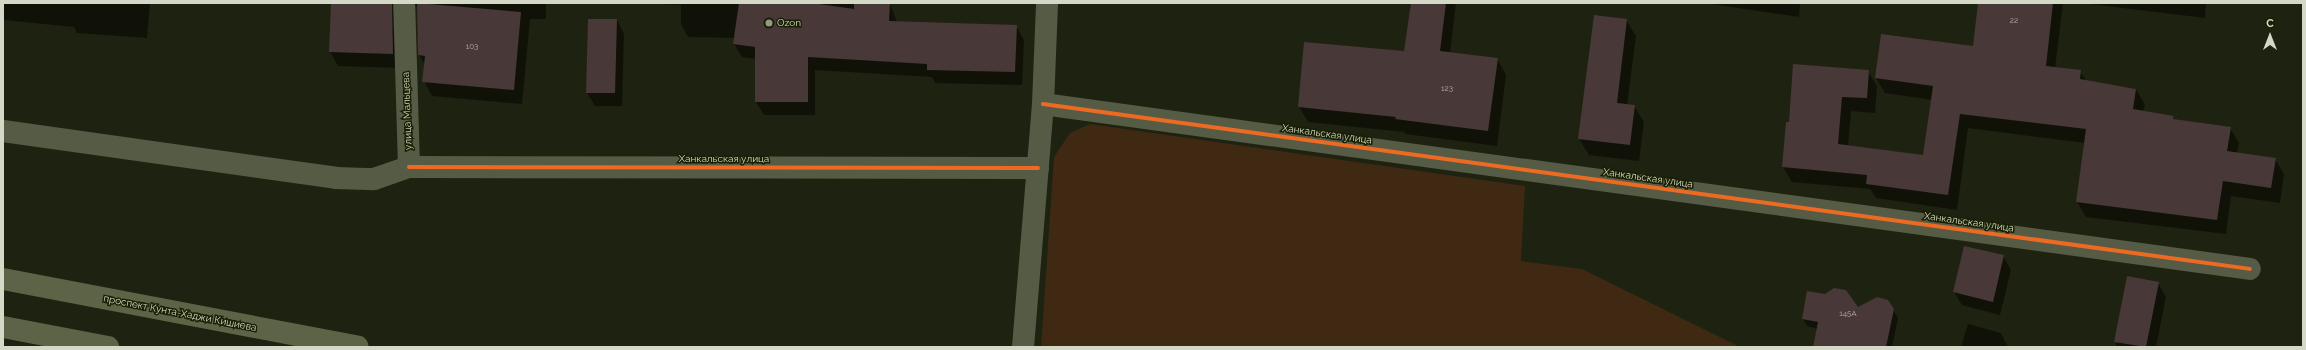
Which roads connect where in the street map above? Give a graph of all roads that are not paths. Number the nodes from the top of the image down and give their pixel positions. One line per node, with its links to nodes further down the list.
1 (404, 3): 5 (street, улица Мальцева)
2 (1047, 3): 3 (street)
3 (1043, 104): 6 (street); 7 (street, Ханкальская улица)
4 (3, 131): 5 (street)
5 (409, 167): 6 (street, Ханкальская улица)
6 (1038, 168): 12 (street)
7 (2250, 269)
8 (3, 279): 11 (main road, проспект Кунта-Хаджи Кишиева)
9 (3, 327): 10 (main road)
10 (108, 347)
11 (358, 347)
12 (1023, 347)

